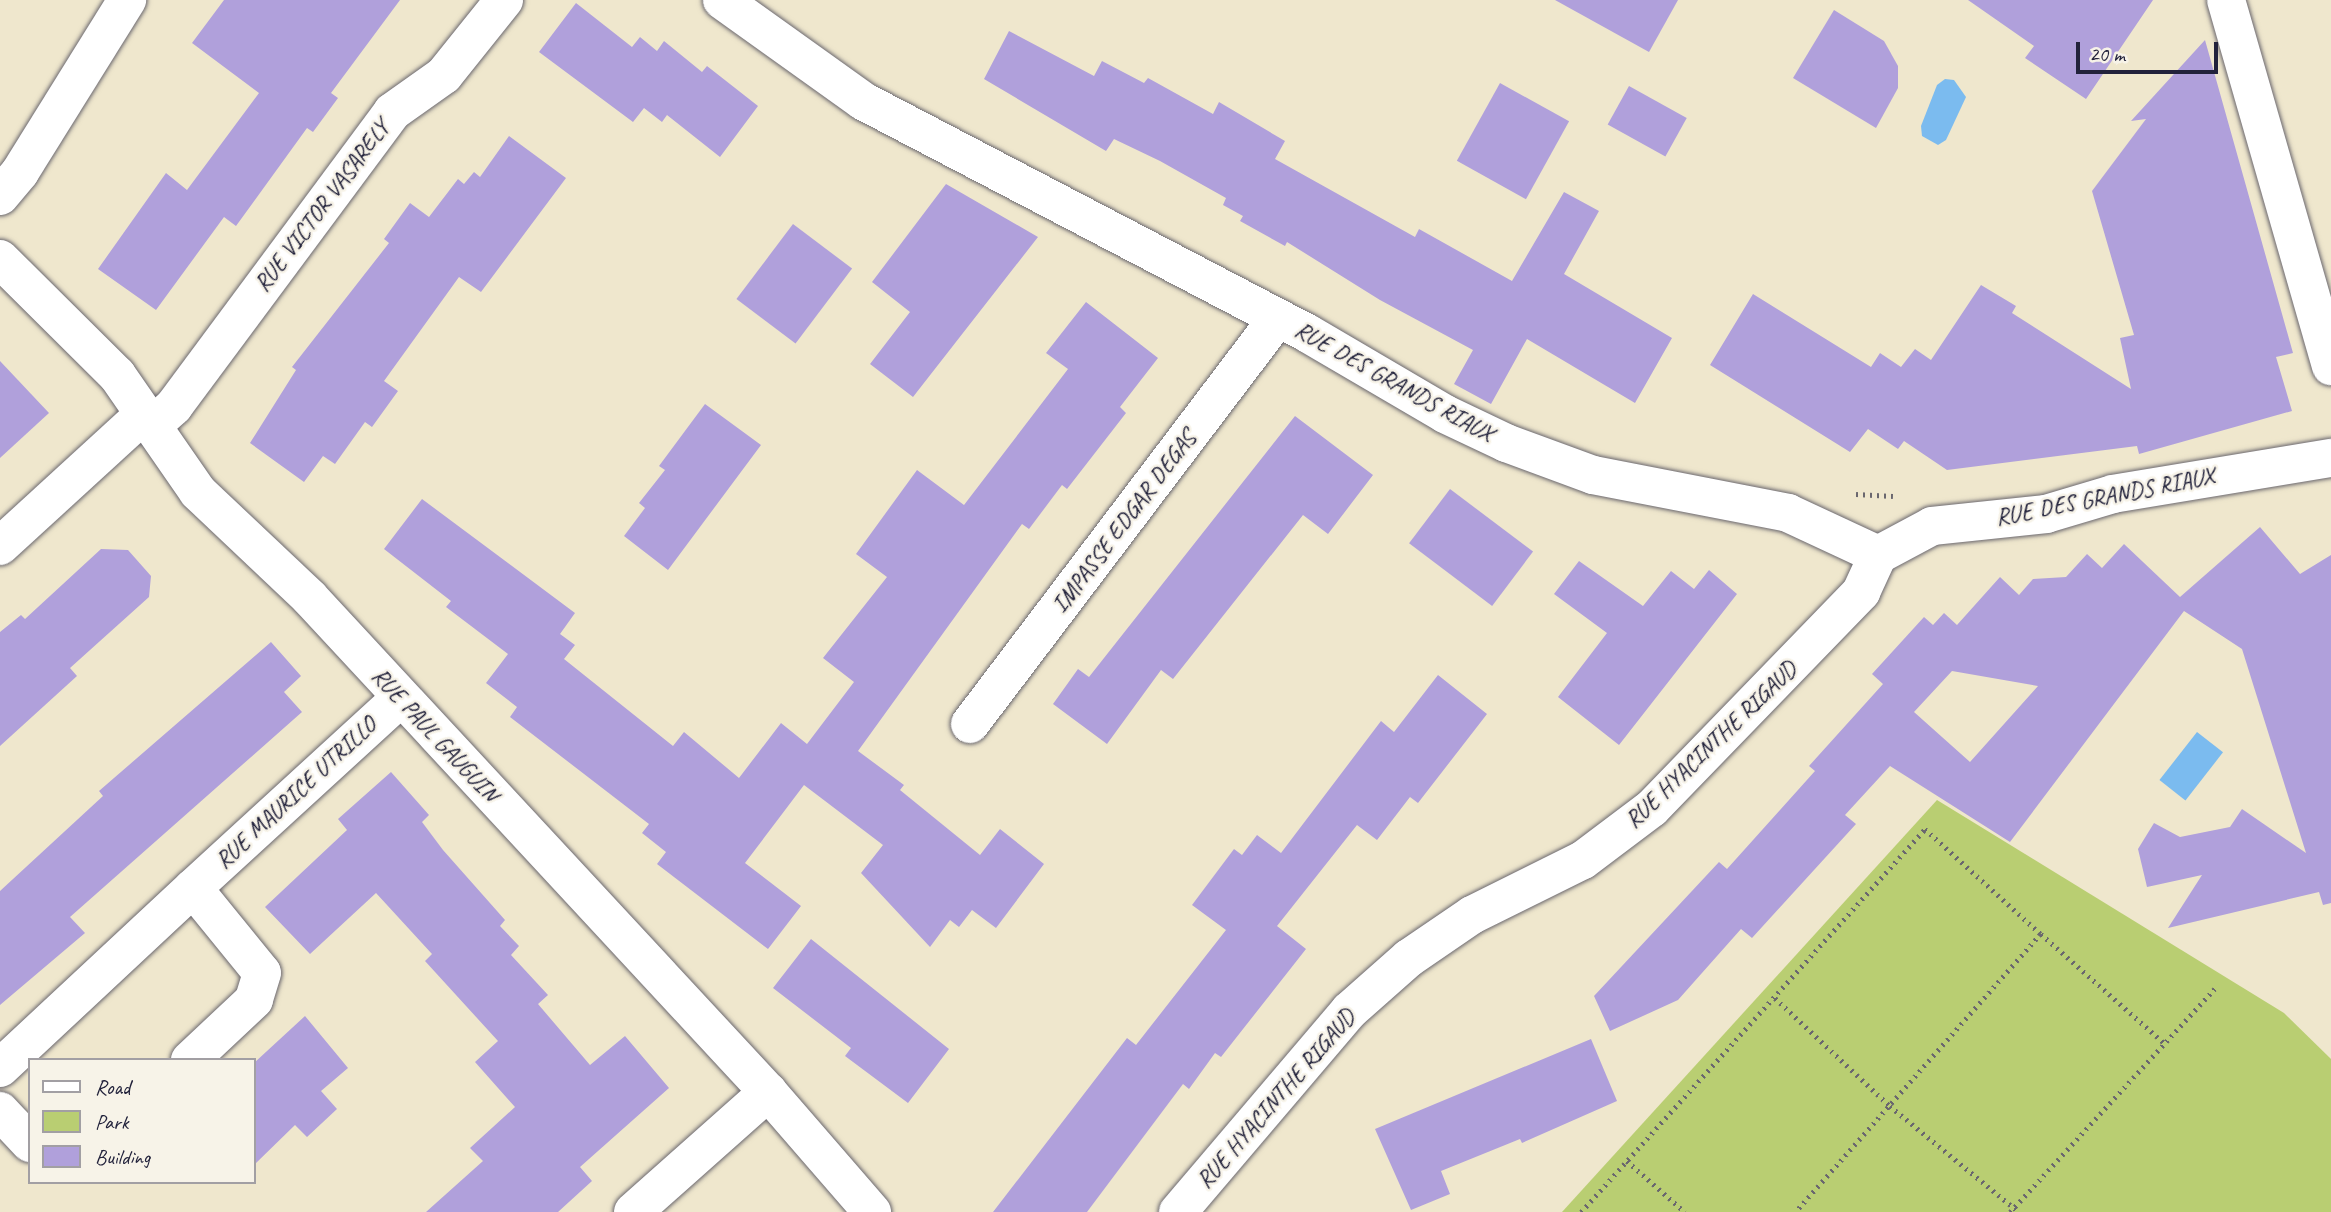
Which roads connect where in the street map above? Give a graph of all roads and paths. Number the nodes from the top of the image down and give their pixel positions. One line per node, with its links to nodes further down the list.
1 (127, 0): 5 (street)
2 (504, 0): 9 (street, RUE VICTOR VASARELY)
3 (722, 0): 7 (street, RUE DES GRANDS RIAUX)
4 (2226, 0): 8 (street)
5 (0, 196)
6 (0, 259): 9 (street, RUE PAUL GAUGUIN)
7 (1277, 319): 14 (street, RUE DES GRANDS RIAUX); 16 (street, IMPASSE EDGAR DEGAS)
8 (2331, 366)
9 (148, 420): 13 (street, RUE VICTOR VASARELY); 15 (street, RUE PAUL GAUGUIN)
10 (2331, 458): 14 (street, RUE DES GRANDS RIAUX)
11 (1847, 494): 12 (path)
12 (1897, 496)
13 (0, 547)
14 (1878, 555): 32 (street, RUE HYACINTHE RIGAUD)
15 (400, 698): 17 (street, RUE MAURICE UTRILLO); 24 (street, RUE PAUL GAUGUIN)
16 (970, 724)
17 (193, 888): 22 (street, RUE MAURICE UTRILLO); 23 (street, RUE MAURICE UTRILLO)
18 (2040, 934): 20 (path); 21 (path); 25 (path)
19 (2216, 987): 21 (path)
20 (1774, 998): 25 (path); 28 (path)
21 (2164, 1043): 29 (path)
22 (192, 1058)
23 (0, 1068)
24 (768, 1092): 30 (street); 31 (street, RUE PAUL GAUGUIN)
25 (1890, 1106): 29 (path); 35 (path)
26 (0, 1111): 27 (street)
27 (28, 1141)
28 (1627, 1161): 33 (path); 34 (path)
29 (2014, 1211)
30 (633, 1212)
31 (872, 1212)
32 (1178, 1212)
33 (1581, 1212)
34 (1685, 1212)
35 (1796, 1212)

